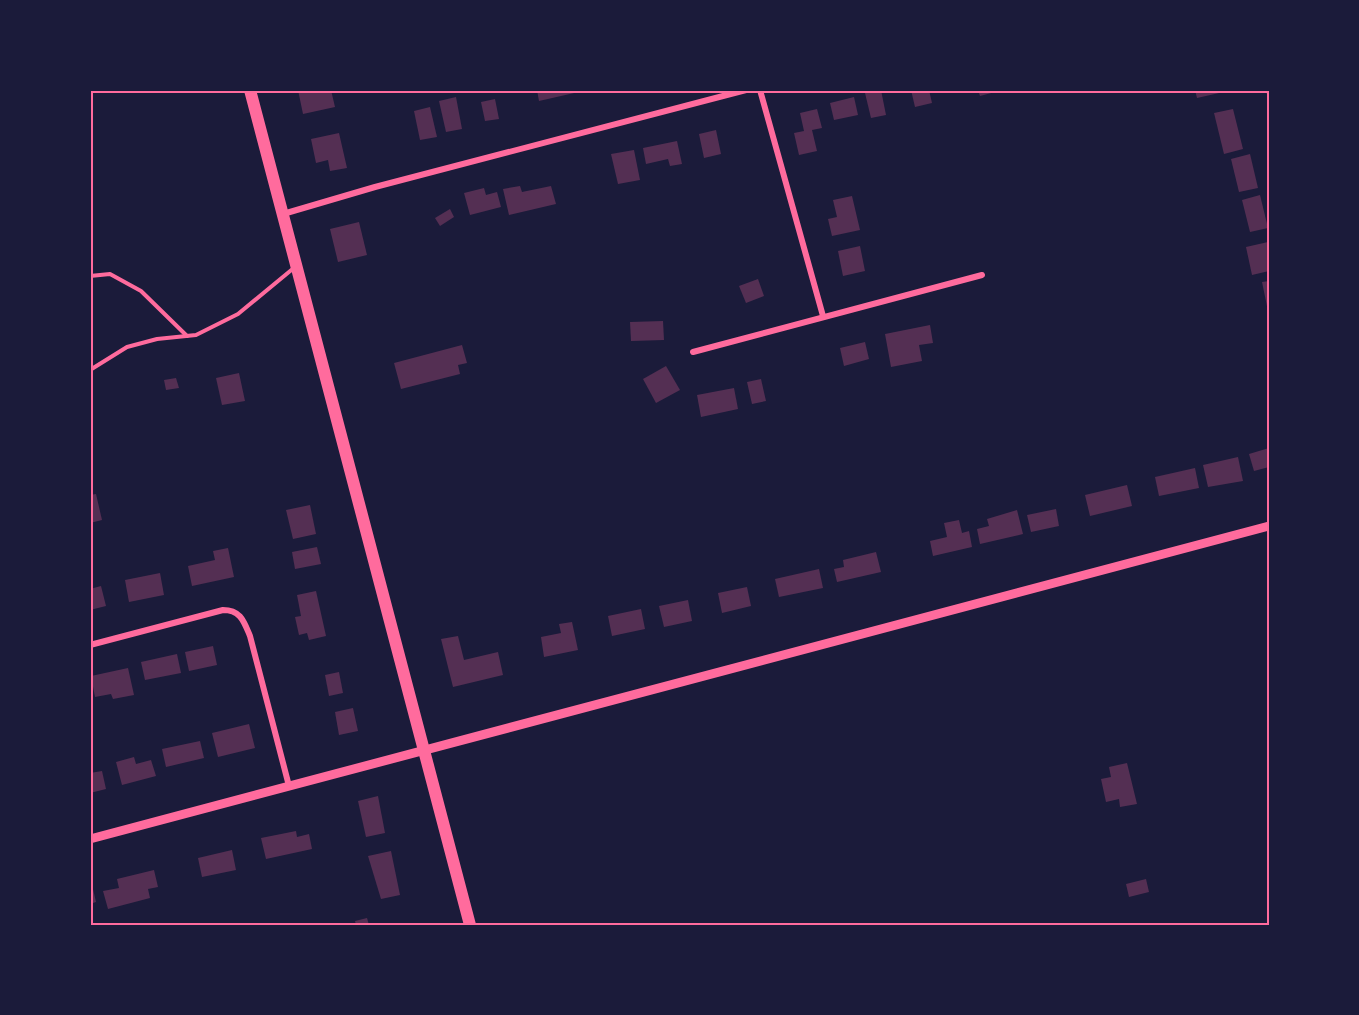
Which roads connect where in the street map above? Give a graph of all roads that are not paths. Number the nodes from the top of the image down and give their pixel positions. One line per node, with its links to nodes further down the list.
1 (249, 90): 4 (main road)
2 (746, 90): 4 (street)
3 (760, 90): 8 (street)
4 (282, 215): 5 (main road)
5 (296, 266): 9 (lane); 14 (main road)
6 (982, 274): 8 (street)
7 (90, 276): 9 (lane)
8 (823, 316): 10 (street)
9 (187, 336): 11 (lane)
10 (693, 352)
11 (90, 370)
12 (1269, 526): 14 (street)
13 (90, 645): 15 (street)
14 (424, 751): 15 (street); 17 (main road)
15 (289, 786): 16 (street)
16 (90, 839)
17 (470, 925)

